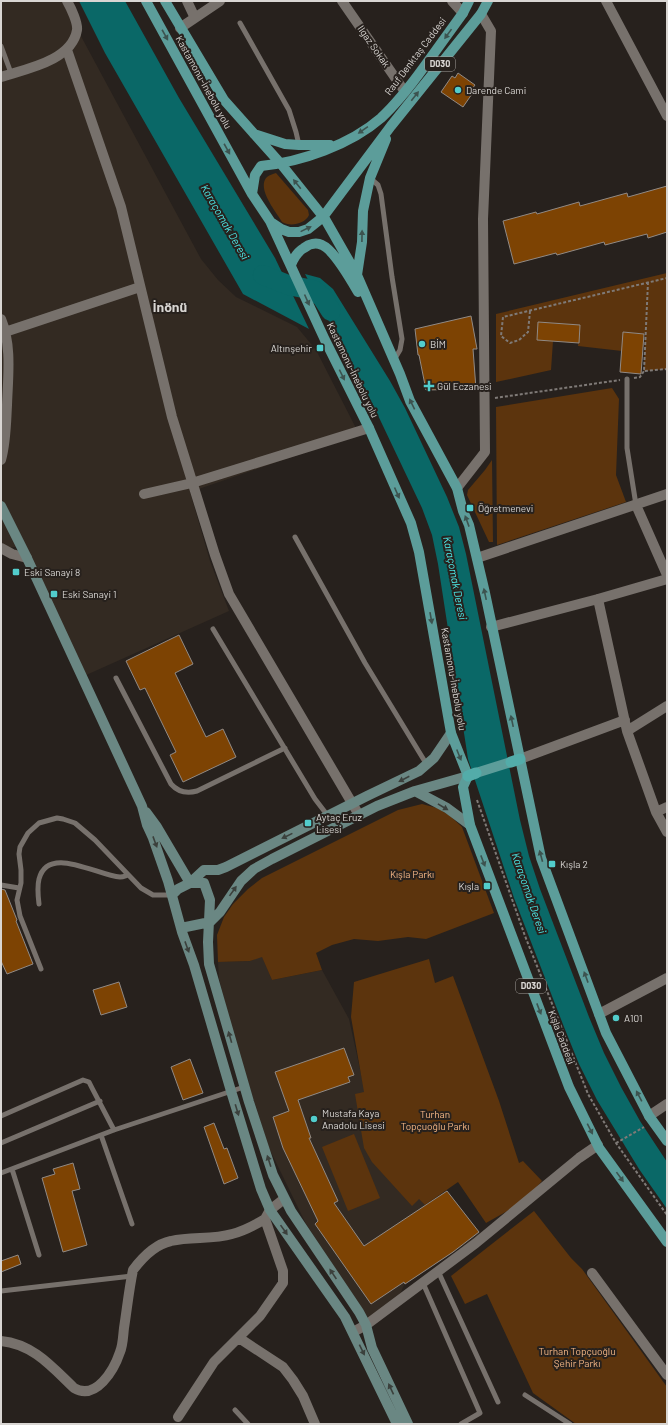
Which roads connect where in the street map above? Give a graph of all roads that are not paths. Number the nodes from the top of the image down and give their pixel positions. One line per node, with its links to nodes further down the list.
1 (67, 1): 17 (street)
2 (146, 1): 27 (main road, Kastamonu-İnebolu yolu, one-way to 27)
3 (164, 1): 15 (main road)
4 (186, 1): 13 (street)
5 (220, 1): 13 (street)
6 (342, 1): 19 (street, Ilgaz Sokak)
7 (452, 1): 11 (street)
8 (469, 1): 11 (main road, Rauf Denktaş Caddesi)
9 (488, 1): 12 (main road, D030)
10 (606, 1): 20 (street)
11 (463, 12): 19 (main road, Rauf Denktaş Caddesi, one-way to 19)
12 (481, 14): 21 (main road, D030, one-way to 12); 41 (street)
13 (195, 18): 15 (street)
14 (240, 23): 23 (lane)
15 (180, 28): 22 (main road)
16 (1, 46): 18 (lane)
17 (67, 50): 18 (street); 32 (street)
18 (6, 75)
19 (406, 92): 24 (main road, Rauf Denktaş Caddesi, one-way to 24)
20 (667, 116)
21 (391, 126): 26 (main road); 28 (main road)
22 (253, 133): 23 (main road); 25 (main road)
23 (299, 145): 24 (main road)
24 (334, 146): 25 (main road, Rauf Denktaş Caddesi)
25 (280, 164): 27 (main road, Rauf Denktaş Caddesi); 28 (main road, one-way to 25)
26 (370, 178): 31 (main road, one-way to 26); 36 (lane)
27 (252, 194): 29 (main road, Kastamonu-İnebolu yolu)
28 (323, 217): 29 (main road, one-way to 28); 31 (main road)
29 (270, 221): 30 (main road, Kastamonu-İnebolu yolu)
30 (291, 265): 34 (main road); 38 (main road, Kastamonu-İnebolu yolu, one-way to 38)
31 (357, 275): 34 (main road)
32 (140, 287): 35 (street); 40 (street)
33 (1, 319): 35 (street)
34 (378, 326): 36 (main road)
35 (5, 332): 39 (street)
36 (394, 360): 41 (main road, one-way to 36)
37 (627, 379): 44 (lane)
38 (369, 428): 40 (street); 59 (main road, Kastamonu-İnebolu yolu, one-way to 59)
39 (1, 460)
40 (192, 483): 42 (street); 65 (street)
41 (457, 488): 49 (main road, one-way to 41)
42 (144, 494)
43 (667, 494): 44 (street)
44 (636, 505): 49 (street); 50 (street)
45 (1, 506): 48 (main road)
46 (295, 537): 62 (lane)
47 (1, 548): 48 (street)
48 (27, 558): 66 (main road)
49 (477, 558): 53 (main road, one-way to 49)
50 (667, 575)
51 (667, 579): 52 (street)
52 (598, 599): 53 (street); 57 (street)
53 (491, 627): 61 (main road, one-way to 53)
54 (213, 629): 60 (lane)
55 (116, 678): 60 (lane)
56 (667, 706): 58 (street)
57 (625, 720): 58 (street); 61 (street)
58 (627, 731): 68 (street)
59 (451, 733): 62 (main road); 63 (main road, Kastamonu-İnebolu yolu, one-way to 63)
60 (285, 748): 70 (lane)
61 (516, 761): 63 (main road); 83 (main road, one-way to 61)
62 (427, 765): 65 (main road, one-way to 65)
63 (472, 774): 64 (main road); 71 (main road, Kışla Caddesi / D030)
64 (415, 791): 69 (main road); 71 (main road, one-way to 71)
65 (352, 803): 69 (street); 70 (main road)
66 (142, 806): 74 (main road); 77 (main road, one-way to 77)
67 (667, 807): 68 (street)
68 (656, 812): 72 (street)
69 (359, 815): 79 (main road, one-way to 69)
70 (328, 816): 74 (main road, one-way to 74)
71 (470, 825): 94 (main road, Kışla Caddesi / D030, one-way to 94)
72 (667, 832)
73 (128, 874): 76 (lane); 77 (lane); 78 (lane)
74 (190, 883): 77 (main road); 79 (main road)
75 (1, 885): 76 (lane)
76 (19, 888): 81 (lane)
77 (172, 895): 80 (main road)
78 (38, 904)
79 (210, 922): 80 (main road); 84 (main road, one-way to 79)
80 (181, 928): 85 (main road, one-way to 85)
81 (42, 969)
82 (667, 978): 83 (street)
83 (599, 1014): 89 (main road, one-way to 83)
84 (244, 1087): 85 (lane); 97 (main road, one-way to 84)
85 (231, 1091): 90 (lane); 98 (main road, one-way to 98)
86 (100, 1101): 88 (lane); 90 (lane); 93 (lane)
87 (667, 1104): 89 (street)
88 (1, 1116)
89 (649, 1120): 92 (main road)
90 (114, 1130): 91 (lane)
91 (101, 1135): 95 (lane); 99 (lane)
92 (667, 1141)
93 (1, 1143)
94 (598, 1145): 100 (main road, Kışla Caddesi, one-way to 100); 102 (street)
95 (12, 1168): 96 (lane); 101 (lane)
96 (1, 1173)
97 (284, 1198): 98 (street); 107 (main road, one-way to 97)
98 (268, 1215): 104 (street); 108 (main road, one-way to 108); 109 (street)
99 (132, 1224)
100 (667, 1242)
101 (39, 1256)
102 (438, 1271): 105 (street); 113 (lane)
103 (592, 1273): 111 (street)
104 (132, 1276): 106 (lane); 110 (street)
105 (423, 1283): 107 (street); 120 (lane)
106 (1, 1291)
107 (366, 1325): 108 (street); 119 (main road, one-way to 107)
108 (353, 1332): 118 (main road, one-way to 118)
109 (239, 1338): 115 (street); 117 (street)
110 (1, 1341)
111 (667, 1375)
112 (525, 1395): 121 (lane)
113 (498, 1402)
114 (235, 1410): 116 (lane)
115 (178, 1417)
116 (248, 1424)
117 (315, 1424)
118 (397, 1424)
119 (408, 1424)
120 (461, 1424)
121 (570, 1424)

